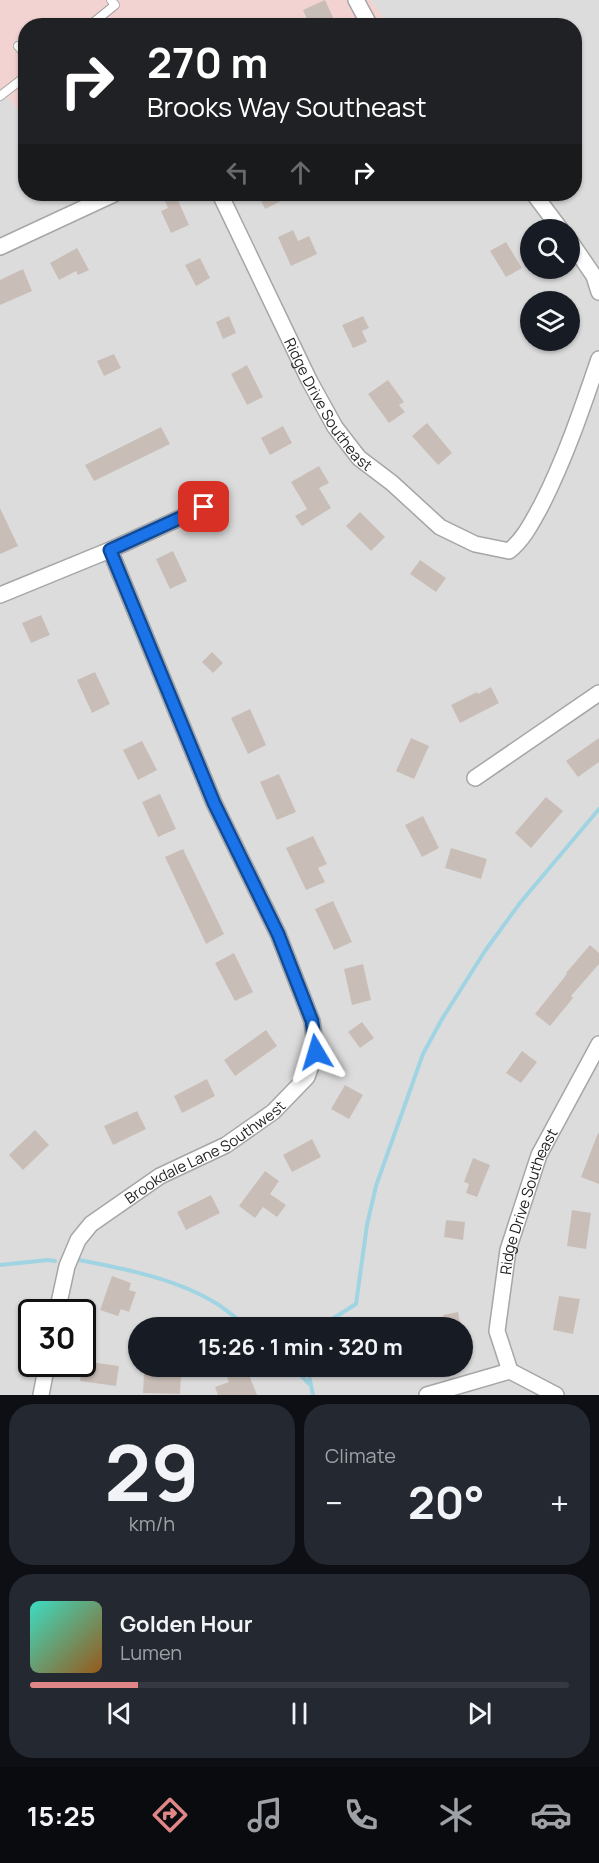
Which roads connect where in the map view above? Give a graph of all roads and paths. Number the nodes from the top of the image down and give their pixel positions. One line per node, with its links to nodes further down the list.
1 (111, 0): 3 (lane)
2 (356, 0): 4 (street)
3 (99, 18)
4 (366, 18)
5 (18, 82): 6 (lane)
6 (0, 96)
7 (99, 201): 11 (street)
8 (223, 201): 14 (street, Ridge Drive Southeast)
9 (539, 201): 10 (street)
10 (553, 219)
11 (0, 246)
12 (580, 256): 13 (street)
13 (599, 292)
14 (599, 359)
15 (204, 507): 16 (street)
16 (110, 550): 17 (street); 21 (street, Brookdale Lane Southwest)
17 (0, 595)
18 (599, 693): 19 (street)
19 (475, 778)
20 (599, 1044): 22 (street, Ridge Drive Southeast)
21 (60, 1299)
22 (510, 1371): 25 (street); 26 (street)
23 (44, 1377): 24 (street)
24 (41, 1395)
25 (427, 1395)
26 (556, 1395)

